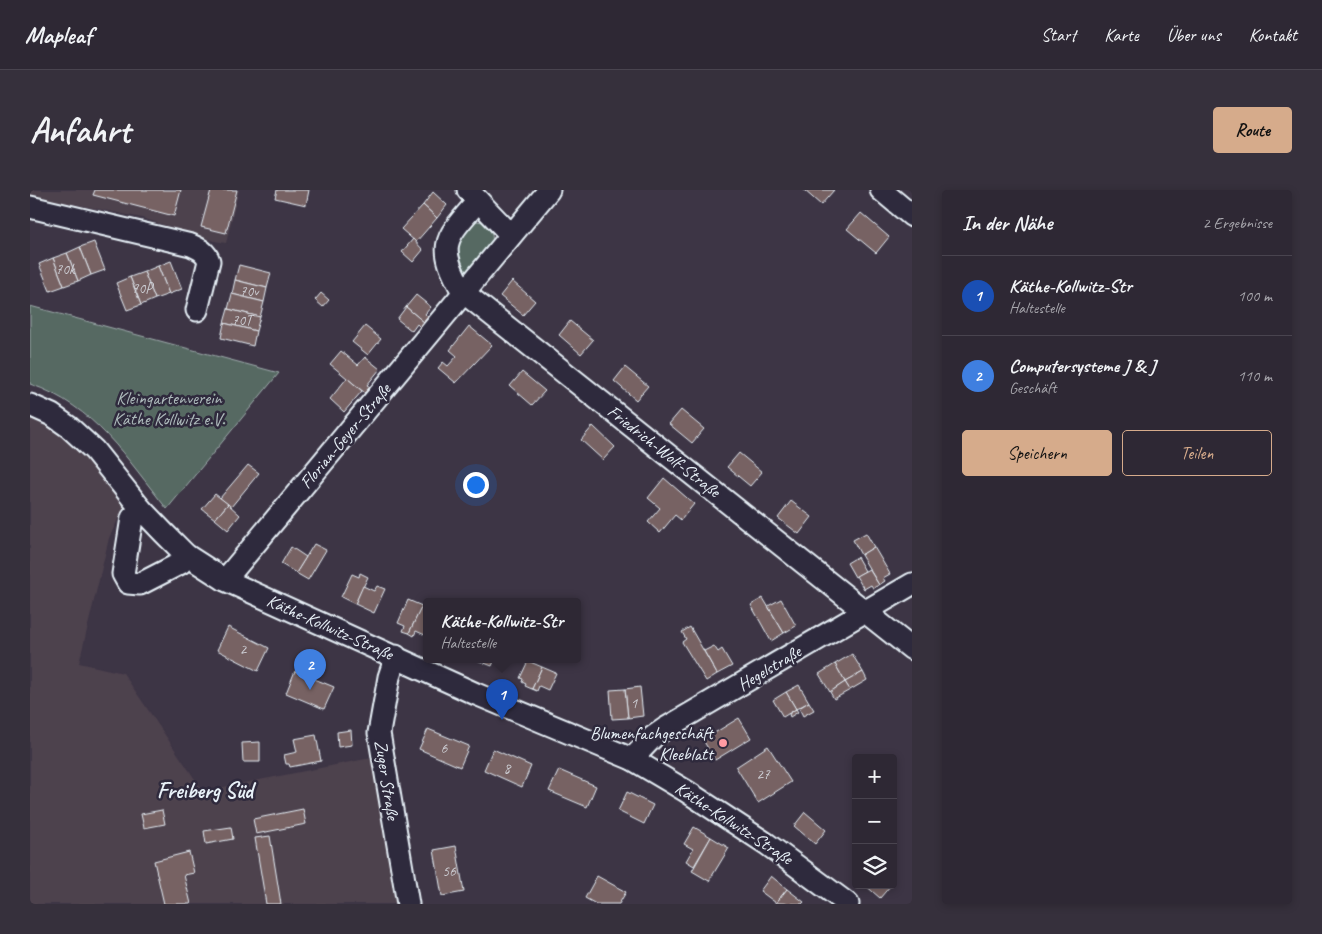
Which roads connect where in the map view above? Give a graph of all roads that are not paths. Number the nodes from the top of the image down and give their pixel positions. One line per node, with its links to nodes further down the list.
1 (549, 190): 6 (street, Florian-Geyer-Straße)
2 (881, 190): 5 (street)
3 (473, 196): 6 (street); 7 (street)
4 (30, 207): 8 (street)
5 (912, 216)
6 (511, 235): 7 (street, Florian-Geyer-Straße)
7 (463, 292): 12 (street, Florian-Geyer-Straße); 14 (street, Friedrich-Wolf-Straße)
8 (196, 310)
9 (30, 406): 10 (street, Käthe-Kollwitz-Straße)
10 (141, 509): 11 (street, Käthe-Kollwitz-Straße); 11 (street)
11 (186, 555): 12 (street, Käthe-Kollwitz-Straße)
12 (225, 580): 16 (street, Käthe-Kollwitz-Straße)
13 (912, 584): 14 (street, Hegelstraße)
14 (865, 611): 15 (street, Friedrich-Wolf-Straße); 17 (street, Hegelstraße)
15 (912, 649)
16 (396, 656): 17 (street, Käthe-Kollwitz-Straße); 18 (street, Zuger Straße)
17 (632, 760): 19 (street, Käthe-Kollwitz-Straße)
18 (408, 904)
19 (848, 904)

